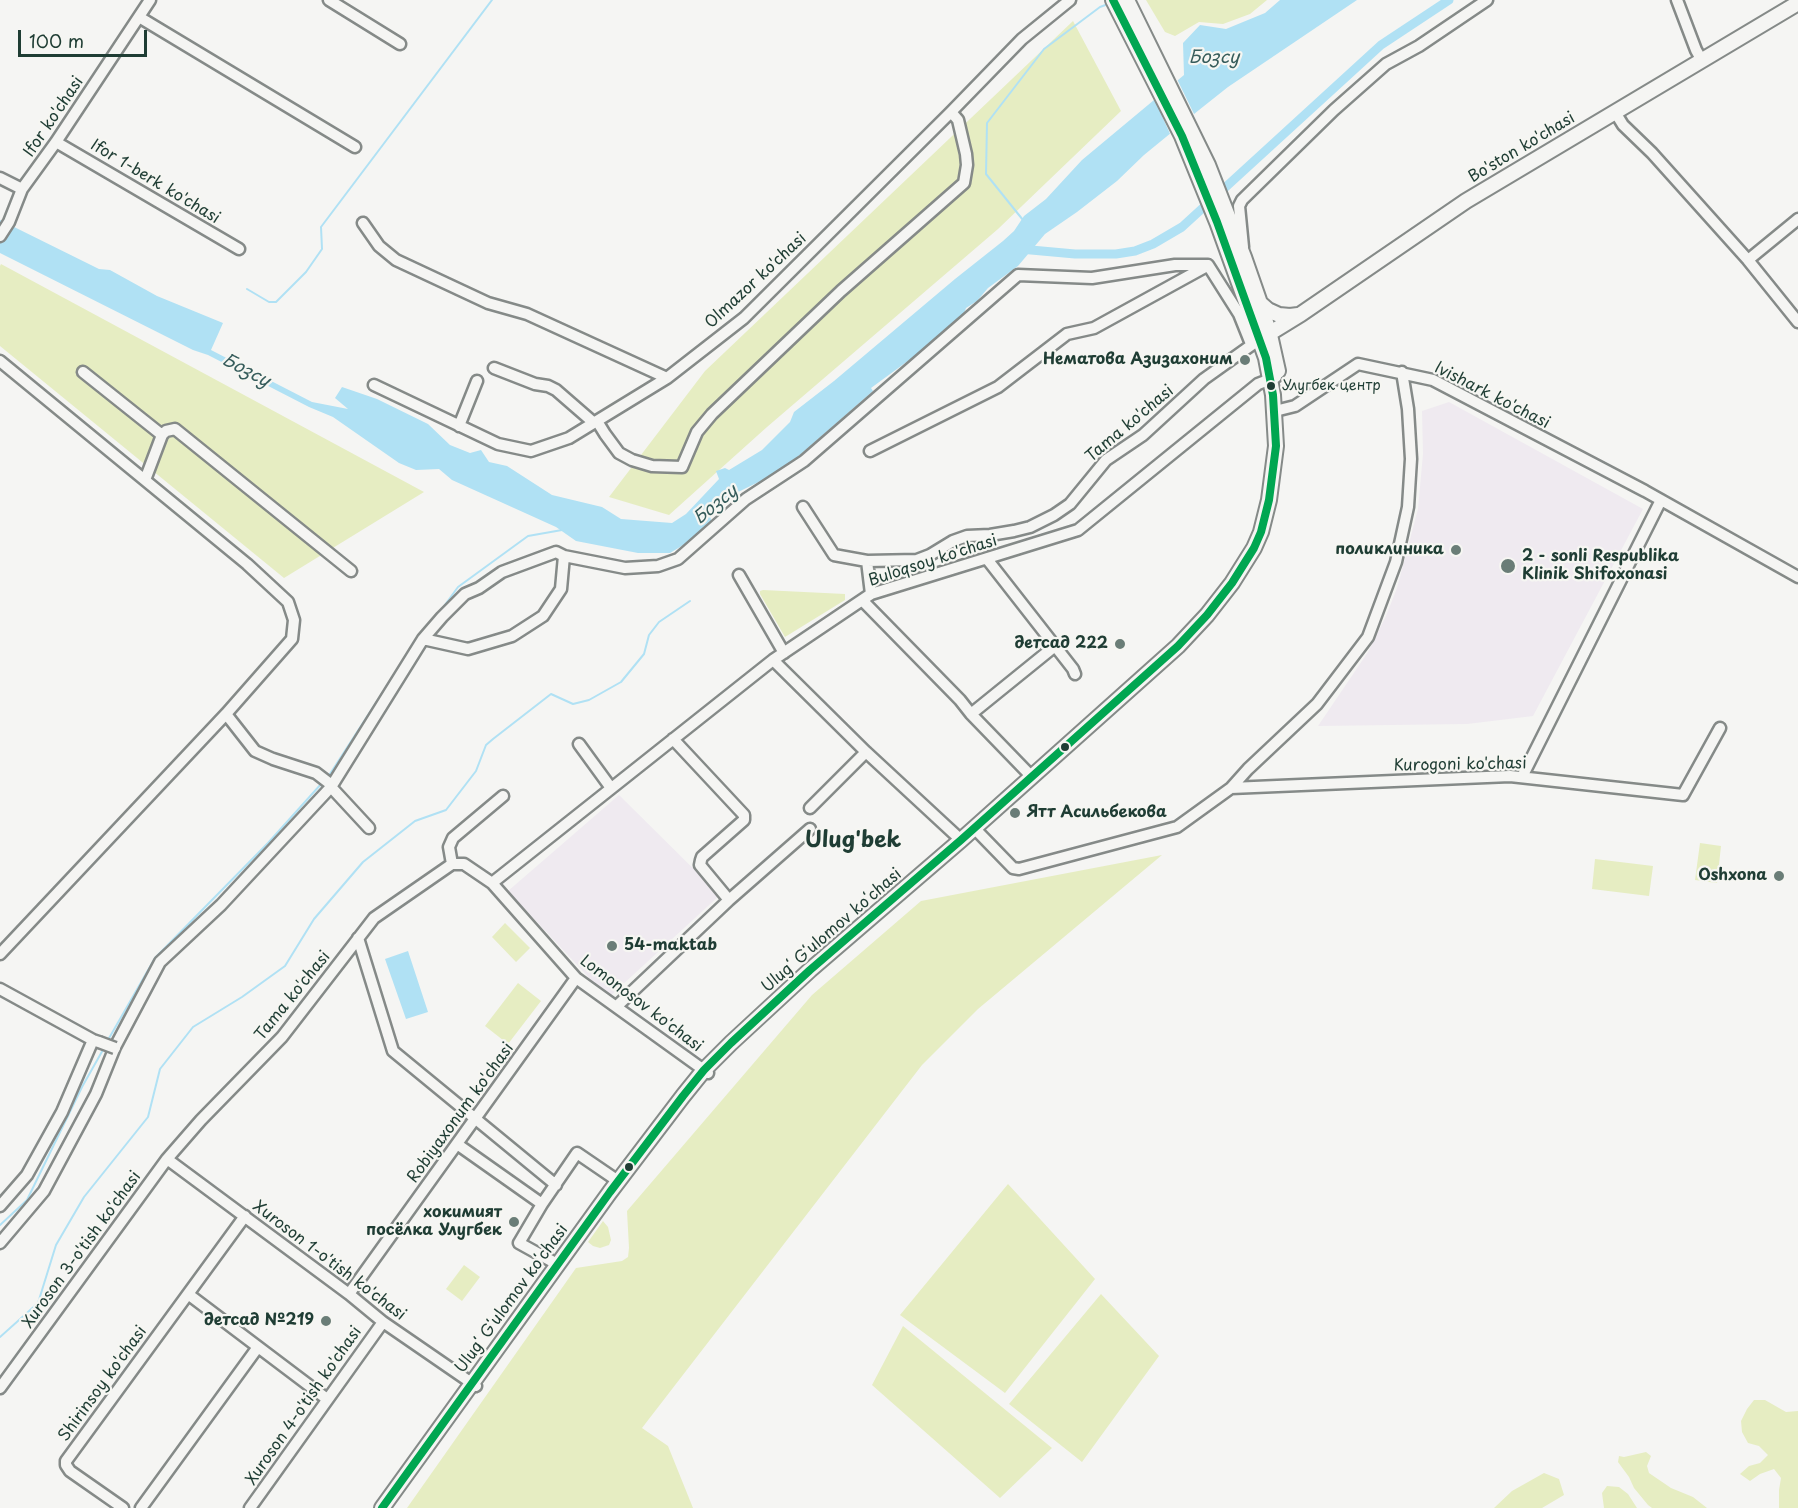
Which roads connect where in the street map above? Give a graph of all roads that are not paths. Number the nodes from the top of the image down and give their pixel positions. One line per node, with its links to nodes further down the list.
1 (150, 0): 9 (street, Ifor ko'chasi)
2 (329, 0): 10 (street)
3 (1070, 0): 12 (street, Olmazor ko'chasi)
4 (1113, 0): 8 (main road)
5 (1487, 0): 23 (street)
6 (1677, 0): 11 (street)
7 (1792, 3): 11 (main road, Bo'ston ko'chasi)
8 (1127, 8): 18 (main road)
9 (139, 16): 14 (street, Ifor ko'chasi); 15 (street)
10 (400, 44)
11 (1701, 59): 13 (main road, Bo'ston ko'chasi)
12 (951, 112): 34 (street, Olmazor ko'chasi); 39 (street)
13 (1615, 112): 24 (street); 27 (main road, Bo'ston ko'chasi)
14 (56, 142): 17 (street, Ifor ko'chasi); 22 (street, Ifor 1-berk ko'chasi)
15 (355, 147)
16 (0, 178): 17 (street)
17 (22, 189): 21 (street, Ifor ko'chasi)
18 (1223, 219): 23 (main road, Ulugʻ Gʻulomov koʻchasi); 29 (main road, Ulugʻ Gʻulomov koʻchasi)
19 (1798, 219): 24 (street)
20 (363, 223): 34 (street)
21 (0, 236)
22 (239, 249)
23 (1244, 257): 26 (main road, Ulugʻ Gʻulomov koʻchasi)
24 (1748, 260): 28 (street)
25 (1208, 265): 29 (street); 42 (street); 46 (street)
26 (1260, 303): 27 (main road); 29 (main road, Ulugʻ Gʻulomov koʻchasi)
27 (1301, 314): 29 (main road, Bo'ston ko'chasi)
28 (1798, 322)
29 (1260, 339): 35 (main road, Ulugʻ Gʻulomov koʻchasi); 48 (street, Tama ko'chasi)
30 (0, 361): 43 (street)
31 (494, 368): 39 (street)
32 (83, 372): 41 (street)
33 (1402, 372): 38 (street, Ivishark ko'chasi); 44 (street, Ivishark ko'chasi); 68 (street)
34 (667, 378): 39 (street, Olmazor ko'chasi)
35 (1275, 378): 38 (main road, Ulugʻ Gʻulomov koʻchasi); 47 (street, Buloqsoy ko'chasi)
36 (477, 381): 40 (street)
37 (374, 386): 40 (street, Olmazor ko'chasi)
38 (1278, 410): 64 (main road, Ulugʻ Gʻulomov koʻchasi); 73 (main road, Ulugʻ Gʻulomov koʻchasi)
39 (596, 422): 40 (street, Olmazor ko'chasi)
40 (459, 426)
41 (162, 435): 43 (street); 49 (street)
42 (870, 451)
43 (145, 480): 58 (street)
44 (1661, 500): 51 (street, Ivishark ko'chasi); 65 (street)
45 (803, 507): 48 (street, Tama ko'chasi)
46 (564, 556): 53 (street); 53 (street)
47 (987, 559): 52 (street, Buloqsoy ko'chasi); 54 (street)
48 (867, 561): 52 (street)
49 (351, 571)
50 (739, 575): 55 (street)
51 (1798, 577)
52 (866, 597): 55 (street, Buloqsoy ko'chasi); 59 (street)
53 (423, 639): 66 (street)
54 (1056, 646): 57 (street); 59 (street)
55 (784, 652): 56 (street, Buloqsoy ko'chasi)
56 (773, 660): 61 (street, Buloqsoy ko'chasi); 63 (street)
57 (1075, 674)
58 (226, 714): 66 (street); 79 (street)
59 (971, 714): 64 (street)
60 (1720, 728): 65 (street, Kurogoni ko'chasi)
61 (673, 739): 67 (street, Buloqsoy ko'chasi); 77 (street)
62 (579, 744): 67 (street)
63 (867, 752): 70 (street); 74 (street)
64 (1032, 777): 74 (main road, Ulugʻ Gʻulomov koʻchasi)
65 (1522, 777): 68 (street, Kurogoni ko'chasi)
66 (330, 785): 71 (street); 84 (street)
67 (611, 788): 76 (street, Buloqsoy ko'chasi)
68 (1232, 788): 73 (street)
69 (503, 796): 75 (street)
70 (810, 808)
71 (369, 828)
72 (810, 829): 77 (street)
73 (978, 832): 85 (main road, Ulugʻ Gʻulomov koʻchasi)
74 (961, 840): 85 (main road, Ulugʻ Gʻulomov koʻchasi)
75 (452, 864): 76 (street, Lomonosov ko'chasi); 78 (street, Tama ko'chasi)
76 (492, 883): 80 (street, Lomonosov ko'chasi)
77 (729, 900): 82 (street)
78 (358, 938): 86 (street); 88 (street, Tama ko'chasi)
79 (0, 954)
80 (576, 978): 82 (street, Lomonosov ko'chasi); 86 (street, Robiyaxonum ko'chasi)
81 (0, 989): 83 (street)
82 (617, 1006): 85 (street, Lomonosov ko'chasi)
83 (96, 1041): 84 (street, bridge); 92 (street)
84 (115, 1048): 94 (street)
85 (706, 1072): 89 (main road, Ulugʻ Gʻulomov koʻchasi); 100 (main road, Ulugʻ Gʻulomov koʻchasi)
86 (475, 1119): 87 (street, Robiyaxonum ko'chasi); 90 (street)
87 (457, 1144): 91 (street); 97 (street, Robiyaxonum ko'chasi)
88 (166, 1158): 93 (street, Хuroson 1-o'tish ko'chasi); 101 (street, Xuroson 3-o'tish ko'chasi)
89 (618, 1181): 90 (street); 95 (main road, Ulugʻ Gʻulomov koʻchasi)
90 (556, 1185): 91 (street)
91 (542, 1204): 95 (street)
92 (0, 1206)
93 (245, 1216): 96 (street, Shirinsoy ko'chasi); 97 (street, Хuroson 1-o'tish ko'chasi)
94 (0, 1243)
95 (557, 1264): 100 (main road, Ulugʻ Gʻulomov koʻchasi)
96 (188, 1294): 99 (street); 103 (street, Shirinsoy ko'chasi)
97 (349, 1294): 98 (street, Хuroson 1-o'tish ko'chasi)
98 (383, 1322): 100 (street, Хuroson 1-o'tish ko'chasi); 102 (street, Xuroson 4-o'tish ko'chasi)
99 (258, 1347): 102 (street); 104 (street)
100 (473, 1385): 106 (main road, Ulugʻ Gʻulomov koʻchasi); 107 (main road, Ulugʻ Gʻulomov koʻchasi)
101 (0, 1388)
102 (327, 1399): 105 (street, Xuroson 4-o'tish ko'chasi)
103 (123, 1508)
104 (141, 1508)
105 (250, 1508)
106 (382, 1508)
107 (388, 1508)

